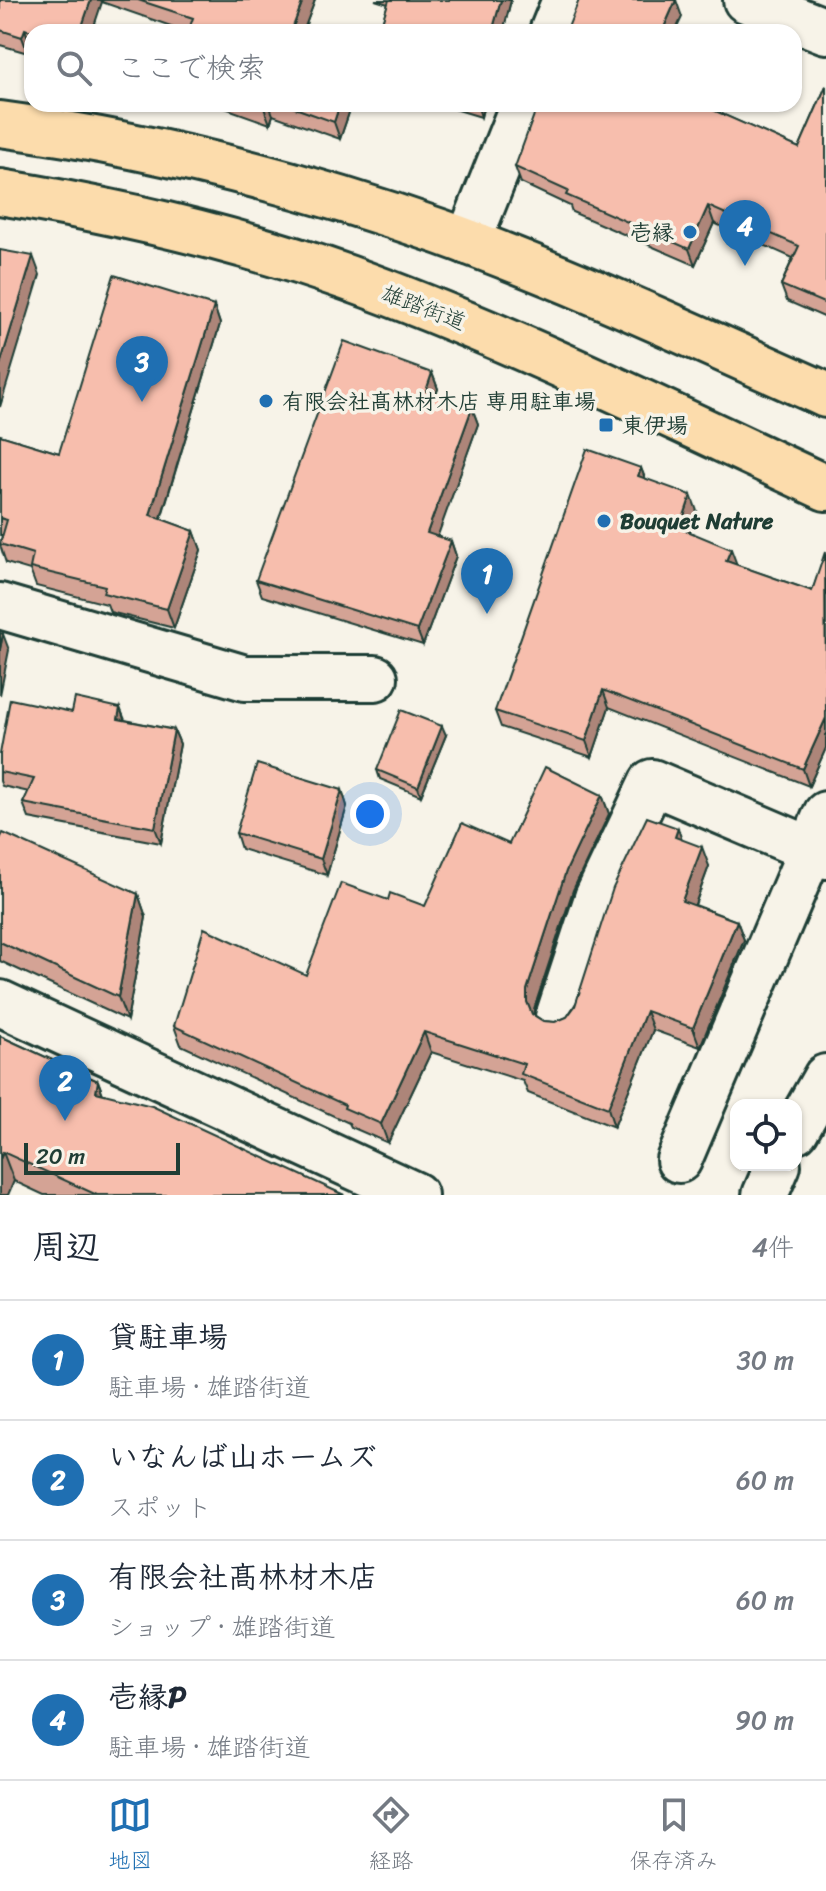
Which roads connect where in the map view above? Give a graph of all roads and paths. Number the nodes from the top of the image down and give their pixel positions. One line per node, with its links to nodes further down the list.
1 (565, 0): 3 (street)
2 (746, 0): 4 (street)
3 (555, 24)
4 (826, 31)
5 (520, 112): 8 (street)
6 (0, 124): 8 (main road)
7 (0, 192): 10 (main road, 雄踏街道)
8 (468, 242): 9 (main road)
9 (826, 395)
10 (826, 488)
11 (0, 606): 12 (street)
12 (375, 678)
13 (821, 840): 15 (street); 18 (street)
14 (0, 1003): 20 (street)
15 (558, 1017)
16 (826, 1077): 17 (street)
17 (802, 1119)
18 (679, 1160)
19 (775, 1171): 21 (street)
20 (415, 1195)
21 (765, 1195)

